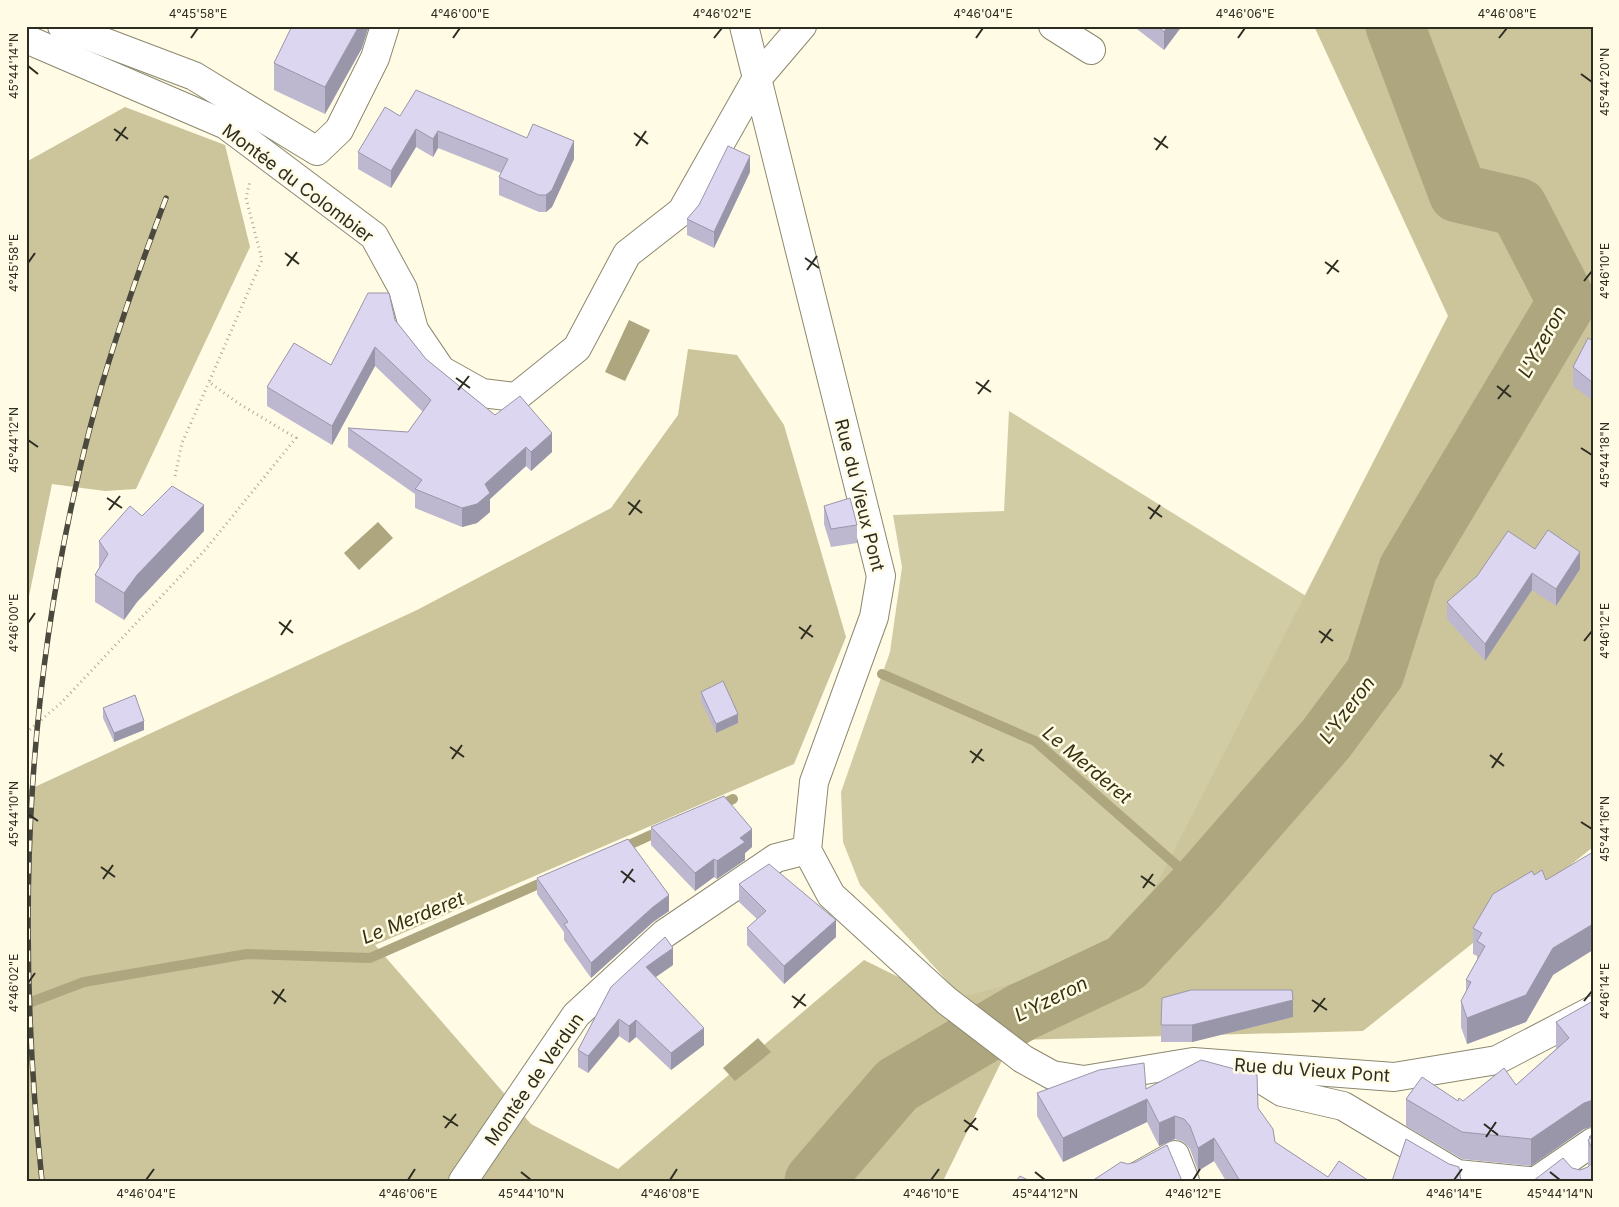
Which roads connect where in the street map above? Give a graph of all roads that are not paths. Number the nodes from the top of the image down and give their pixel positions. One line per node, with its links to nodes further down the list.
1 (62, 26): 2 (street)
2 (386, 26)
3 (744, 26): 8 (street, Rue du Vieux Pont)
4 (802, 26): 8 (street, Montée du Colombier)
5 (1053, 26): 7 (street)
6 (26, 39): 8 (street, Montée du Colombier)
7 (1091, 50)
8 (756, 80): 9 (street, Rue du Vieux Pont)
9 (808, 850): 11 (street, Rue du Vieux Pont); 14 (street, Montée de Verdun)
10 (1593, 1010): 11 (street, Rue du Vieux Pont)
11 (1240, 1066): 17 (street)
12 (1593, 1142): 13 (street)
13 (1573, 1170): 18 (street)
14 (463, 1181)
15 (1129, 1181): 16 (street)
16 (1185, 1181)
17 (1529, 1181)
18 (1536, 1181)

